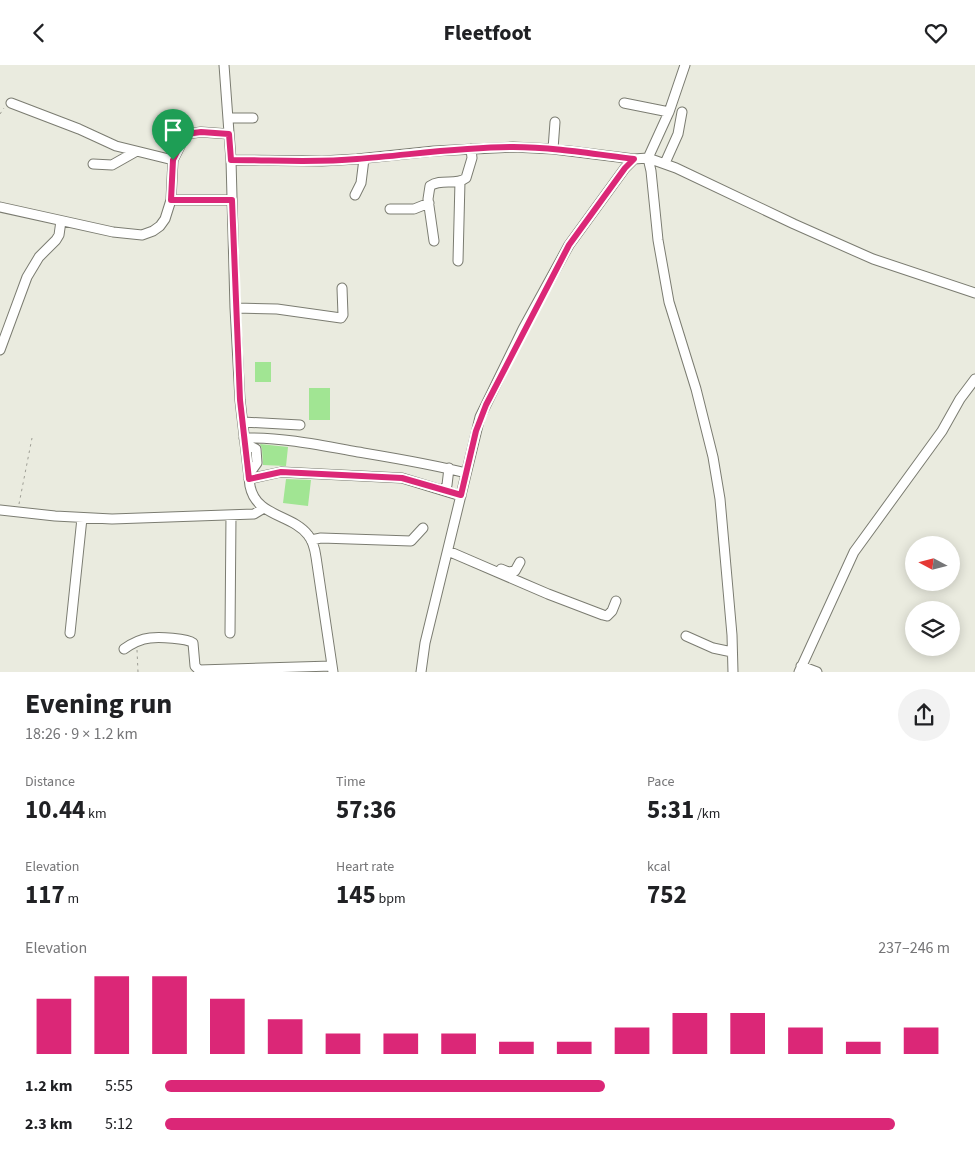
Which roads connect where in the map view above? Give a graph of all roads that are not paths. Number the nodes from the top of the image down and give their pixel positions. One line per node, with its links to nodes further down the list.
1 (224, 65): 7 (street)
2 (685, 65): 5 (street)
3 (11, 103): 13 (street)
4 (624, 103): 5 (street)
5 (669, 112): 14 (street)
6 (682, 112): 19 (street)
7 (228, 118): 8 (street); 10 (street)
8 (253, 118)
9 (555, 122): 12 (street)
10 (229, 134): 17 (street); 18 (street)
11 (471, 149): 12 (street); 15 (street); 21 (street)
12 (554, 149): 16 (street)
13 (135, 152): 17 (street); 20 (street)
14 (648, 157): 16 (street); 19 (street); 60 (street)
15 (364, 159): 18 (street); 22 (street)
16 (634, 159): 42 (street)
17 (173, 160): 23 (street)
18 (231, 160): 24 (street)
19 (665, 163): 32 (street)
20 (93, 164)
21 (460, 181): 25 (street); 30 (street)
22 (355, 195)
23 (171, 200): 24 (street); 28 (street)
24 (232, 200): 33 (street)
25 (429, 203): 27 (street); 29 (street)
26 (0, 207): 28 (street)
27 (390, 209)
28 (61, 221): 34 (street)
29 (434, 241)
30 (458, 261)
31 (342, 287): 33 (street)
32 (975, 293)
33 (235, 308): 36 (street)
34 (0, 350)
35 (975, 379): 62 (street)
36 (242, 422): 37 (street); 38 (street)
37 (300, 425)
38 (244, 438): 40 (street); 43 (street)
39 (250, 446): 43 (street)
40 (405, 460): 41 (street); 44 (street)
41 (448, 468): 42 (street); 45 (street)
42 (466, 473): 46 (street)
43 (250, 475): 44 (street); 47 (street)
44 (402, 478): 45 (street)
45 (443, 490): 46 (street)
46 (461, 495): 53 (street)
47 (264, 508): 49 (street); 52 (street)
48 (0, 510): 50 (street)
49 (231, 515): 50 (street); 57 (street)
50 (82, 518): 56 (street)
51 (423, 528): 52 (street)
52 (311, 540): 61 (street)
53 (448, 548): 54 (street); 55 (street); 63 (street)
54 (520, 563)
55 (616, 601)
56 (70, 633)
57 (230, 633)
58 (686, 636): 60 (street)
59 (124, 649): 61 (street)
60 (732, 652): 64 (street)
61 (333, 669)
62 (800, 669): 65 (street)
63 (421, 672)
64 (733, 672)
65 (816, 672)

